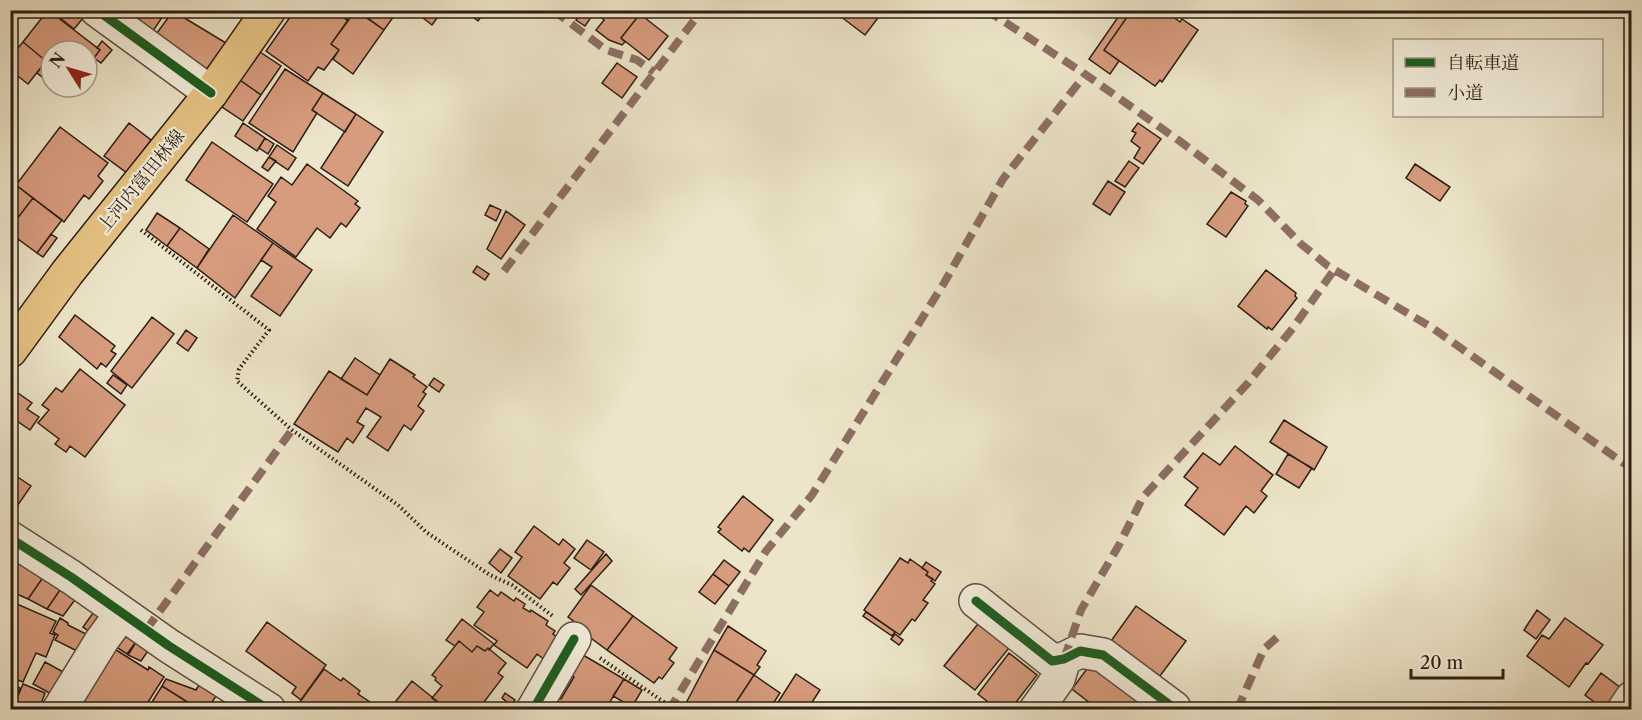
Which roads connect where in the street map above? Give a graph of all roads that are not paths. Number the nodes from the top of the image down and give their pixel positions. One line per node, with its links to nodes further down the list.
1 (97, 10): 3 (street)
2 (269, 10): 3 (main road, 上河内富田林線)
3 (211, 93): 4 (main road, 上河内富田林線)
4 (10, 351)
5 (10, 538): 7 (street)
6 (976, 601): 9 (street)
7 (122, 613): 12 (street); 13 (street)
8 (574, 639): 14 (street)
9 (1064, 659): 11 (street); 15 (street)
10 (1632, 698): 16 (street)
11 (1174, 708)
12 (59, 710)
13 (269, 710)
14 (533, 710)
15 (1036, 710)
16 (1624, 710)

